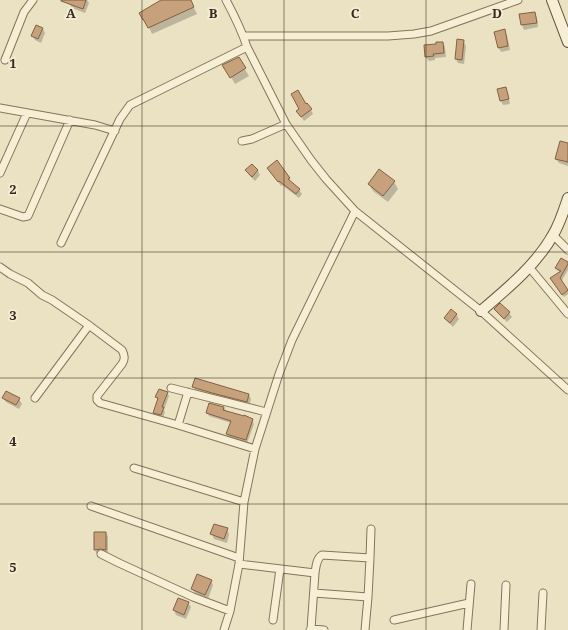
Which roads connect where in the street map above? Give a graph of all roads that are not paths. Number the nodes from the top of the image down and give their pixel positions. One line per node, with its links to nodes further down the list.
1 (33, 0): 8 (street)
2 (226, 0): 5 (street)
3 (518, 0): 5 (street)
4 (552, 0): 6 (street)
5 (244, 36): 7 (street)
6 (567, 39)
7 (247, 47): 12 (street); 13 (street)
8 (5, 60)
9 (0, 108): 10 (street)
10 (26, 113): 11 (street); 15 (street)
11 (70, 120): 13 (street); 17 (street)
12 (286, 124): 14 (street); 18 (street)
13 (114, 132): 20 (street)
14 (242, 141)
15 (0, 173)
16 (568, 198): 19 (street)
17 (0, 209)
18 (355, 211): 24 (street); 31 (street)
19 (553, 235): 21 (street); 23 (street)
20 (61, 243)
21 (568, 250)
22 (0, 267): 26 (street)
23 (529, 267): 24 (street); 25 (street)
24 (481, 311): 27 (street)
25 (568, 314)
26 (90, 326): 30 (street); 32 (street)
27 (567, 387)
28 (172, 388): 29 (street)
29 (188, 392): 31 (street); 32 (street)
30 (35, 398)
31 (266, 412): 33 (street)
32 (178, 425): 33 (street)
33 (254, 449): 35 (street)
34 (134, 468): 35 (street)
35 (244, 502): 40 (street)
36 (91, 506): 40 (street)
37 (371, 529): 39 (street)
38 (101, 554): 49 (street)
39 (370, 558): 42 (street); 47 (street)
40 (239, 561): 41 (street); 49 (street)
41 (280, 568): 42 (street); 50 (street)
42 (315, 573): 45 (street)
43 (471, 584): 48 (street)
44 (506, 585): 57 (street)
45 (314, 593): 47 (street); 53 (street)
46 (543, 593): 58 (street)
47 (368, 596): 55 (street)
48 (470, 602): 51 (street); 56 (street)
49 (230, 611): 52 (street)
50 (273, 620)
51 (394, 620)
52 (224, 630)
53 (311, 630): 54 (street)
54 (324, 630)
55 (365, 630)
56 (467, 630)
57 (504, 630)
58 (541, 630)

